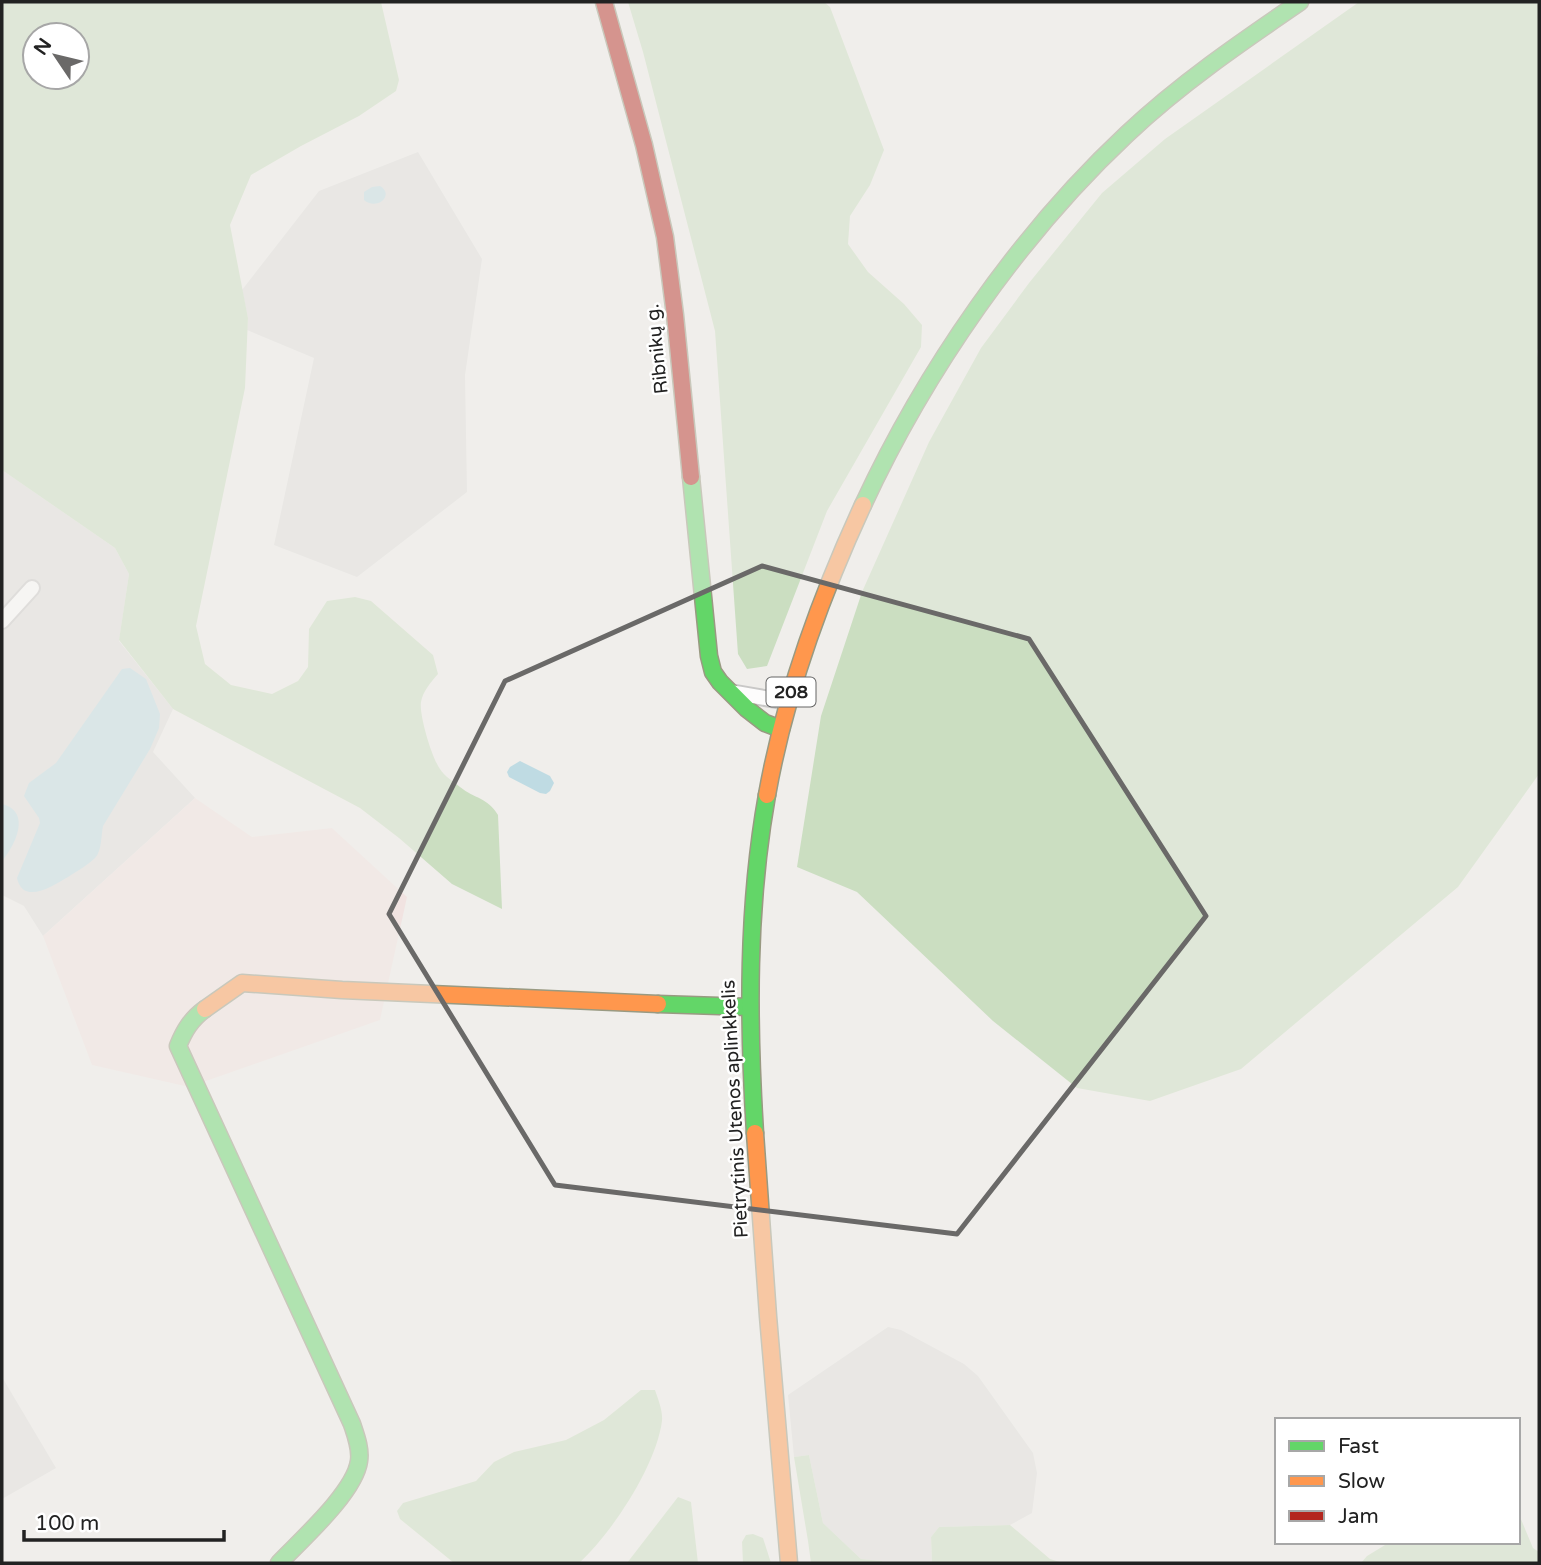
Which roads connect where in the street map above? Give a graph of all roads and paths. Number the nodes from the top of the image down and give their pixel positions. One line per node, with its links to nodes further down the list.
1 (604, 2): 5 (main road, Ribnikų g.)
2 (1300, 2): 6 (main road, Pietrytinis Utenos aplinkkelis / 208)
3 (32, 588): 4 (street)
4 (2, 621)
5 (730, 692): 6 (street); 7 (main road, Ribnikų g.)
6 (788, 702): 7 (main road, Pietrytinis Utenos aplinkkelis / 208)
7 (781, 729): 8 (main road, Pietrytinis Utenos aplinkkelis / 208)
8 (750, 1007): 9 (main road); 10 (main road, Pietrytinis Utenos aplinkkelis / 208)
9 (279, 1563)
10 (789, 1563)

